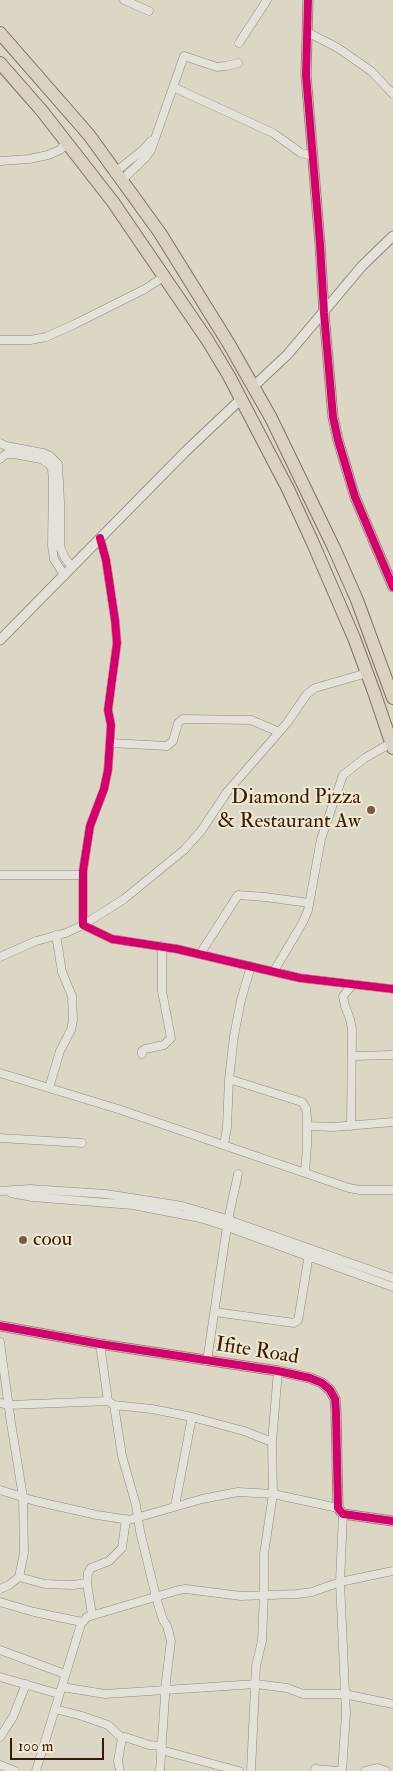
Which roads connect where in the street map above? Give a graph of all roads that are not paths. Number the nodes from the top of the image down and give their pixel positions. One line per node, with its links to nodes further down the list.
1 (124, 0): 4 (street)
2 (266, 0): 7 (street)
3 (308, 0): 5 (street)
4 (149, 11)
5 (307, 32): 12 (street); 14 (street)
6 (0, 33): 16 (highway)
7 (239, 43)
8 (184, 56): 9 (street); 11 (street); 16 (street)
9 (238, 62)
10 (0, 63): 13 (highway)
11 (173, 86): 14 (street); 16 (street)
12 (392, 91)
13 (67, 142): 15 (street); 18 (highway)
14 (313, 156): 19 (street)
15 (0, 161)
16 (118, 177): 21 (highway)
17 (393, 236): 19 (street)
18 (165, 276): 20 (street); 22 (highway)
19 (324, 313): 21 (street); 28 (street)
20 (0, 340)
21 (254, 387): 31 (highway)
22 (241, 399): 25 (street); 30 (highway)
23 (0, 443): 26 (street)
24 (0, 459): 27 (street)
25 (100, 538): 26 (street); 33 (street)
26 (72, 567): 27 (street)
27 (64, 575): 29 (street)
28 (393, 587)
29 (0, 640)
30 (367, 674): 32 (street); 34 (highway)
31 (393, 698)
32 (279, 732): 33 (street); 38 (street)
33 (110, 743): 36 (street)
34 (392, 746): 37 (street)
35 (0, 875): 36 (street)
36 (83, 875): 38 (street)
37 (309, 903): 41 (street); 44 (street)
38 (83, 925): 39 (street); 40 (street)
39 (56, 935): 42 (street); 52 (street)
40 (162, 946): 41 (street); 47 (street)
41 (200, 954): 43 (street)
42 (0, 957)
43 (251, 966): 44 (street); 51 (street)
44 (274, 971): 45 (street)
45 (353, 984): 46 (street); 49 (street)
46 (393, 989)
47 (142, 1054)
48 (393, 1055): 49 (street)
49 (352, 1056): 55 (street)
50 (0, 1073): 52 (street)
51 (229, 1079): 54 (street); 58 (street)
52 (49, 1088): 58 (street)
53 (393, 1122): 55 (street)
54 (307, 1126): 55 (street); 59 (street)
55 (351, 1126)
56 (0, 1138): 57 (street)
57 (82, 1143)
58 (224, 1146): 59 (street)
59 (305, 1172): 61 (street)
60 (238, 1174): 63 (street)
61 (393, 1190)
62 (2, 1191): 63 (street)
63 (228, 1223): 64 (street); 67 (street)
64 (309, 1253): 65 (street); 66 (street); 67 (street)
65 (393, 1278)
66 (393, 1287)
67 (215, 1312): 71 (street)
68 (0, 1326): 70 (street, Ifite Road)
69 (0, 1342): 75 (street)
70 (100, 1344): 71 (street, Ifite Road); 74 (street)
71 (207, 1361): 72 (street, Ifite Road)
72 (278, 1371): 77 (street); 82 (street, Ifite Road)
73 (0, 1403): 75 (street)
74 (111, 1403): 75 (street); 76 (street); 83 (street)
75 (8, 1405): 80 (street)
76 (192, 1417): 77 (street); 81 (street)
77 (272, 1442): 79 (street)
78 (0, 1490): 80 (street)
79 (273, 1494): 81 (street); 82 (street); 91 (street)
80 (23, 1497): 84 (street); 87 (street)
81 (174, 1506): 83 (street)
82 (340, 1511): 85 (street); 88 (street)
83 (138, 1518): 84 (street); 92 (street)
84 (126, 1519): 89 (street)
85 (393, 1521)
86 (393, 1571): 88 (street)
87 (20, 1577): 89 (street); 90 (street)
88 (340, 1582): 91 (street); 103 (street)
89 (88, 1583): 94 (street)
90 (0, 1589)
91 (264, 1594): 92 (street); 100 (street)
92 (156, 1597): 94 (street); 101 (street)
93 (0, 1602): 95 (street)
94 (92, 1615): 95 (street)
95 (82, 1622): 97 (street)
96 (0, 1650): 97 (street)
97 (66, 1674): 102 (street)
98 (0, 1677): 99 (street)
99 (26, 1684): 102 (street); 106 (street)
100 (256, 1684): 101 (street); 103 (street); 116 (street)
101 (165, 1690): 102 (street); 108 (street)
102 (60, 1691): 105 (street)
103 (344, 1694): 104 (street); 117 (street)
104 (393, 1704)
105 (55, 1709): 107 (street); 112 (street)
106 (0, 1736)
107 (122, 1738): 108 (street); 113 (street)
108 (162, 1748): 114 (street); 115 (street)
109 (0, 1765): 111 (street)
110 (315, 1769): 117 (street)
111 (15, 1771)
112 (36, 1771)
113 (120, 1771)
114 (160, 1771)
115 (239, 1771)
116 (251, 1771)
117 (340, 1771)
118 (365, 1771): 119 (street)
119 (386, 1771)

